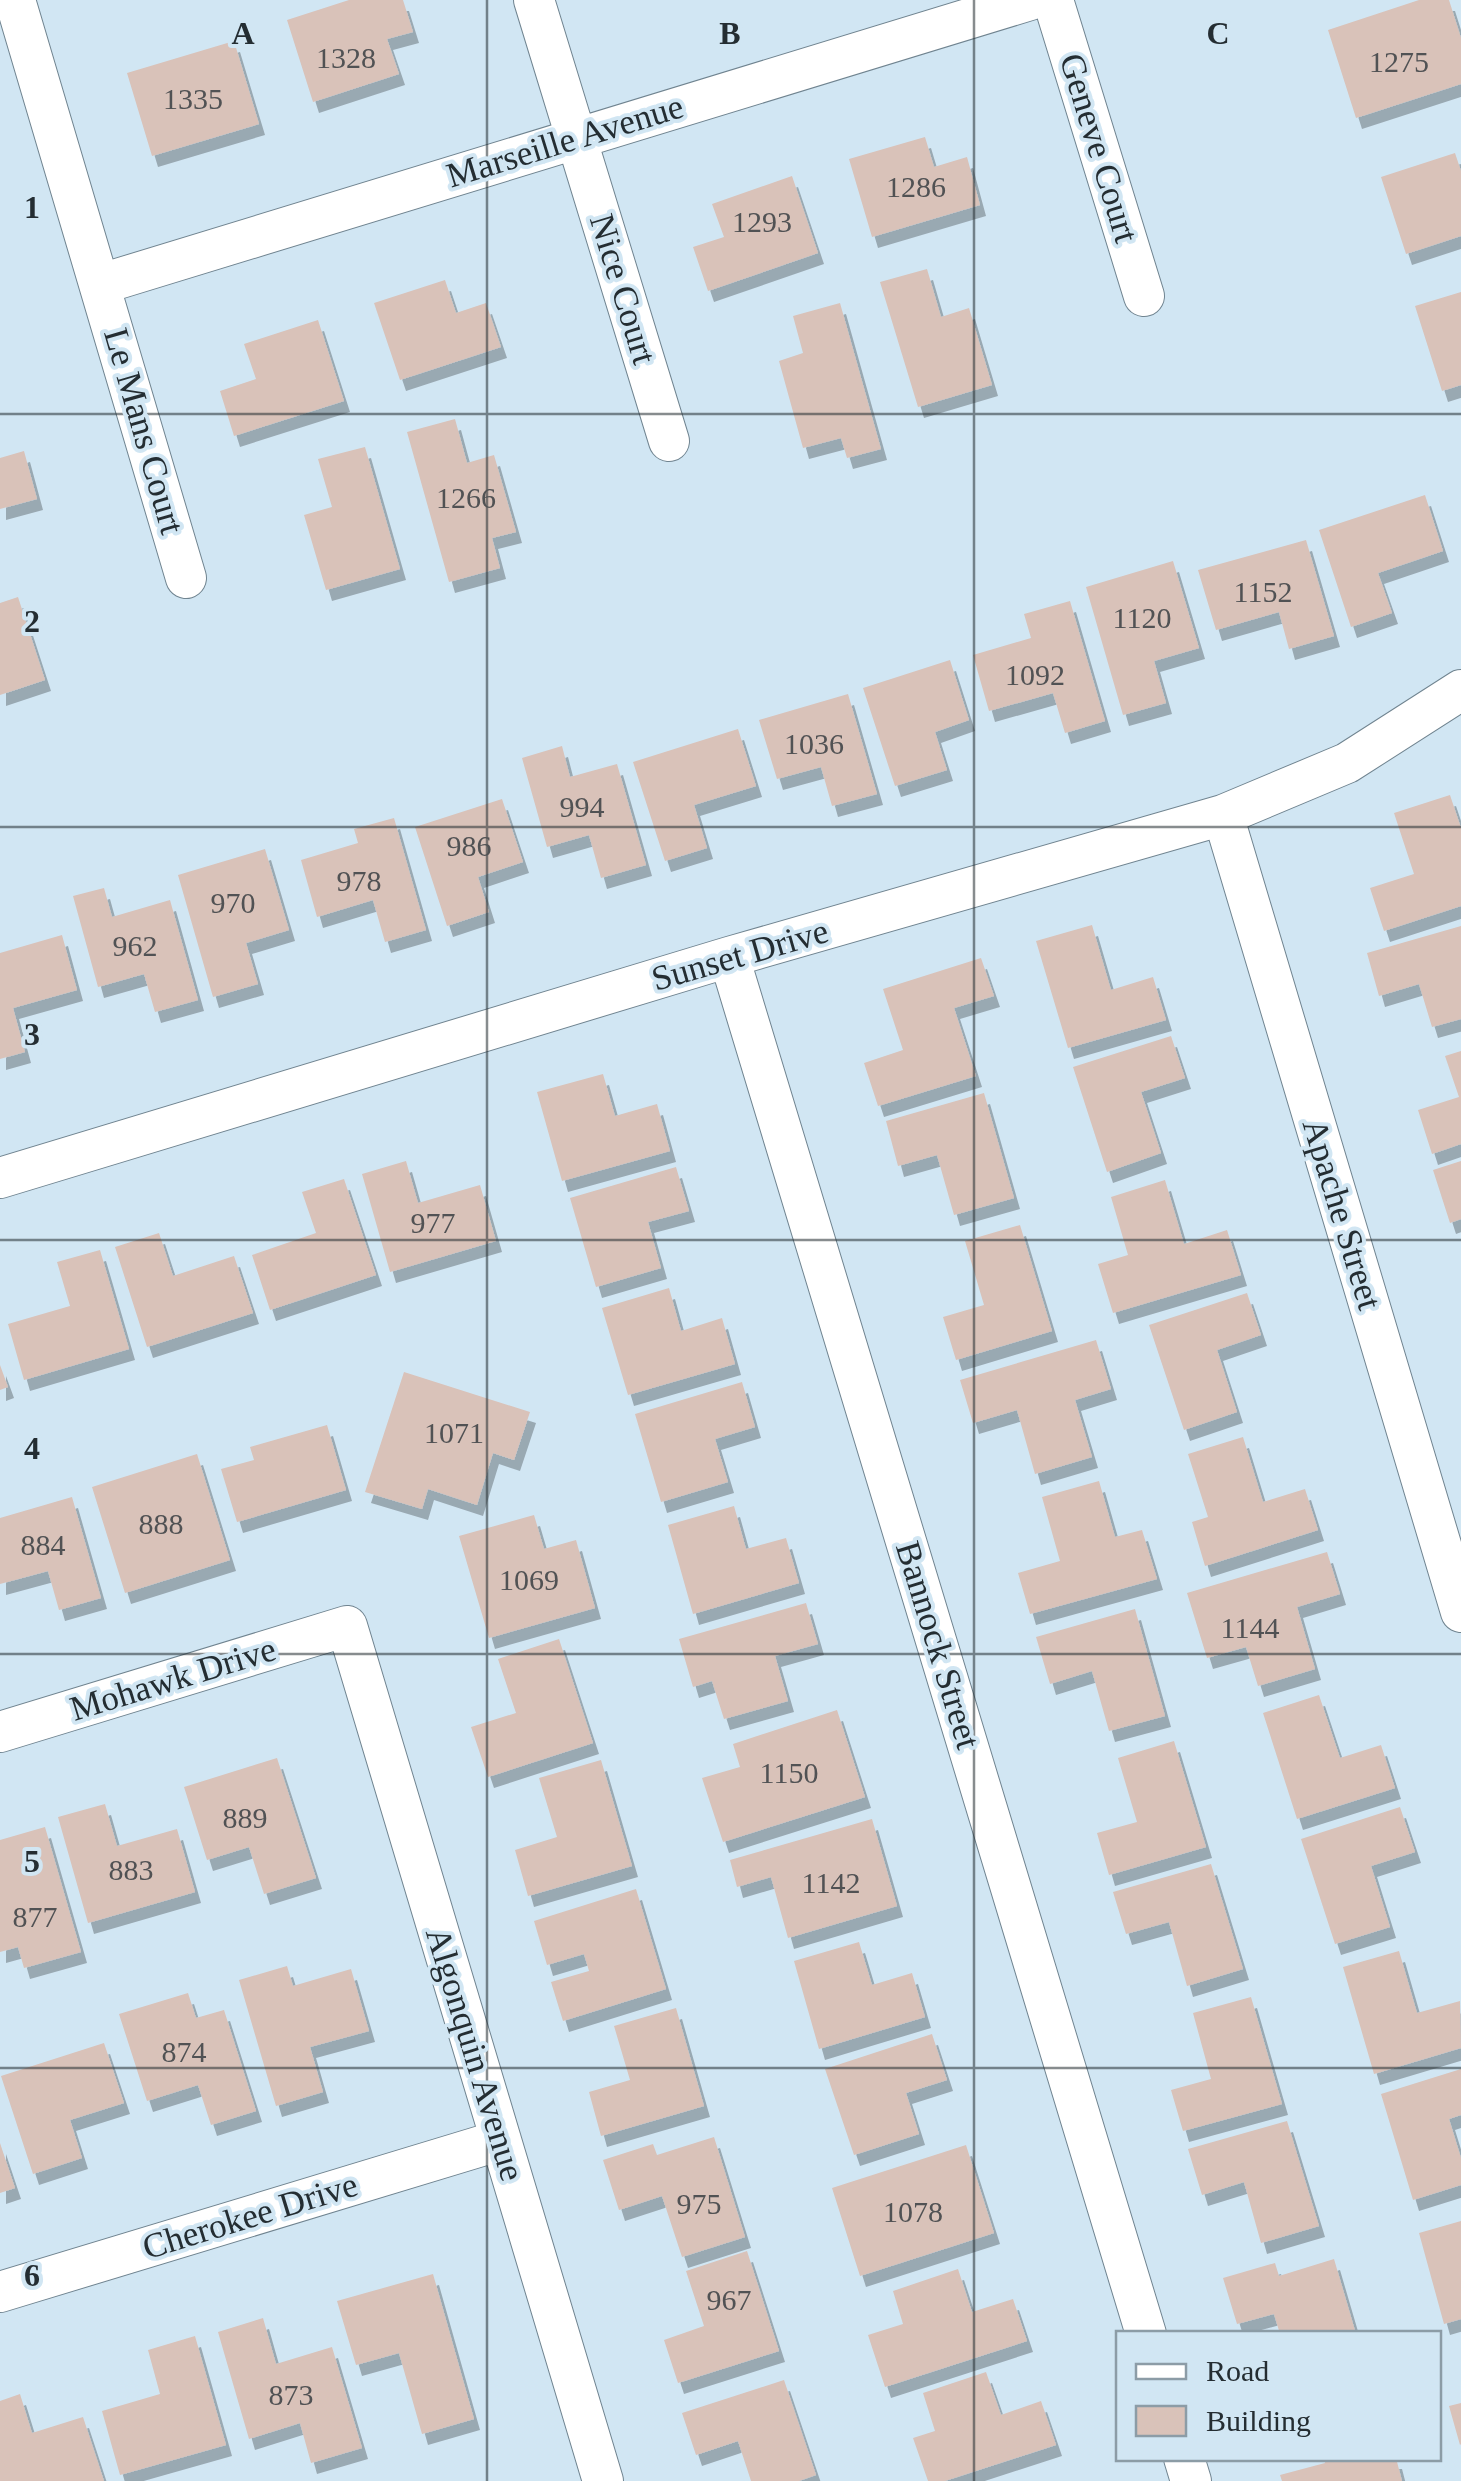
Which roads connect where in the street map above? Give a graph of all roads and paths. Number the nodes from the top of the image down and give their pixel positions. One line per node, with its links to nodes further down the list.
1 (14, 0): 6 (street, Le Mans Court)
2 (534, 0): 5 (street, Nice Court)
3 (1030, 0): 5 (street, Marseille Avenue)
4 (1054, 0): 7 (street, Geneve Court)
5 (576, 138): 6 (street, Marseille Avenue); 8 (street, Nice Court)
6 (101, 284): 9 (street, Le Mans Court)
7 (1144, 296)
8 (668, 441)
9 (186, 578)
10 (1461, 690): 11 (street, Sunset Drive)
11 (1223, 815): 12 (street, Sunset Drive); 14 (street, Apache Street)
12 (729, 957): 13 (street, Sunset Drive); 19 (street, Bannock Street)
13 (0, 1178)
14 (1461, 1612)
15 (347, 1626): 16 (street, Mohawk Drive); 17 (street, Algonquin Avenue)
16 (0, 1732)
17 (501, 2140): 18 (street, Cherokee Drive); 20 (street, Algonquin Avenue)
18 (0, 2292)
19 (1145, 2331)
20 (603, 2481)

